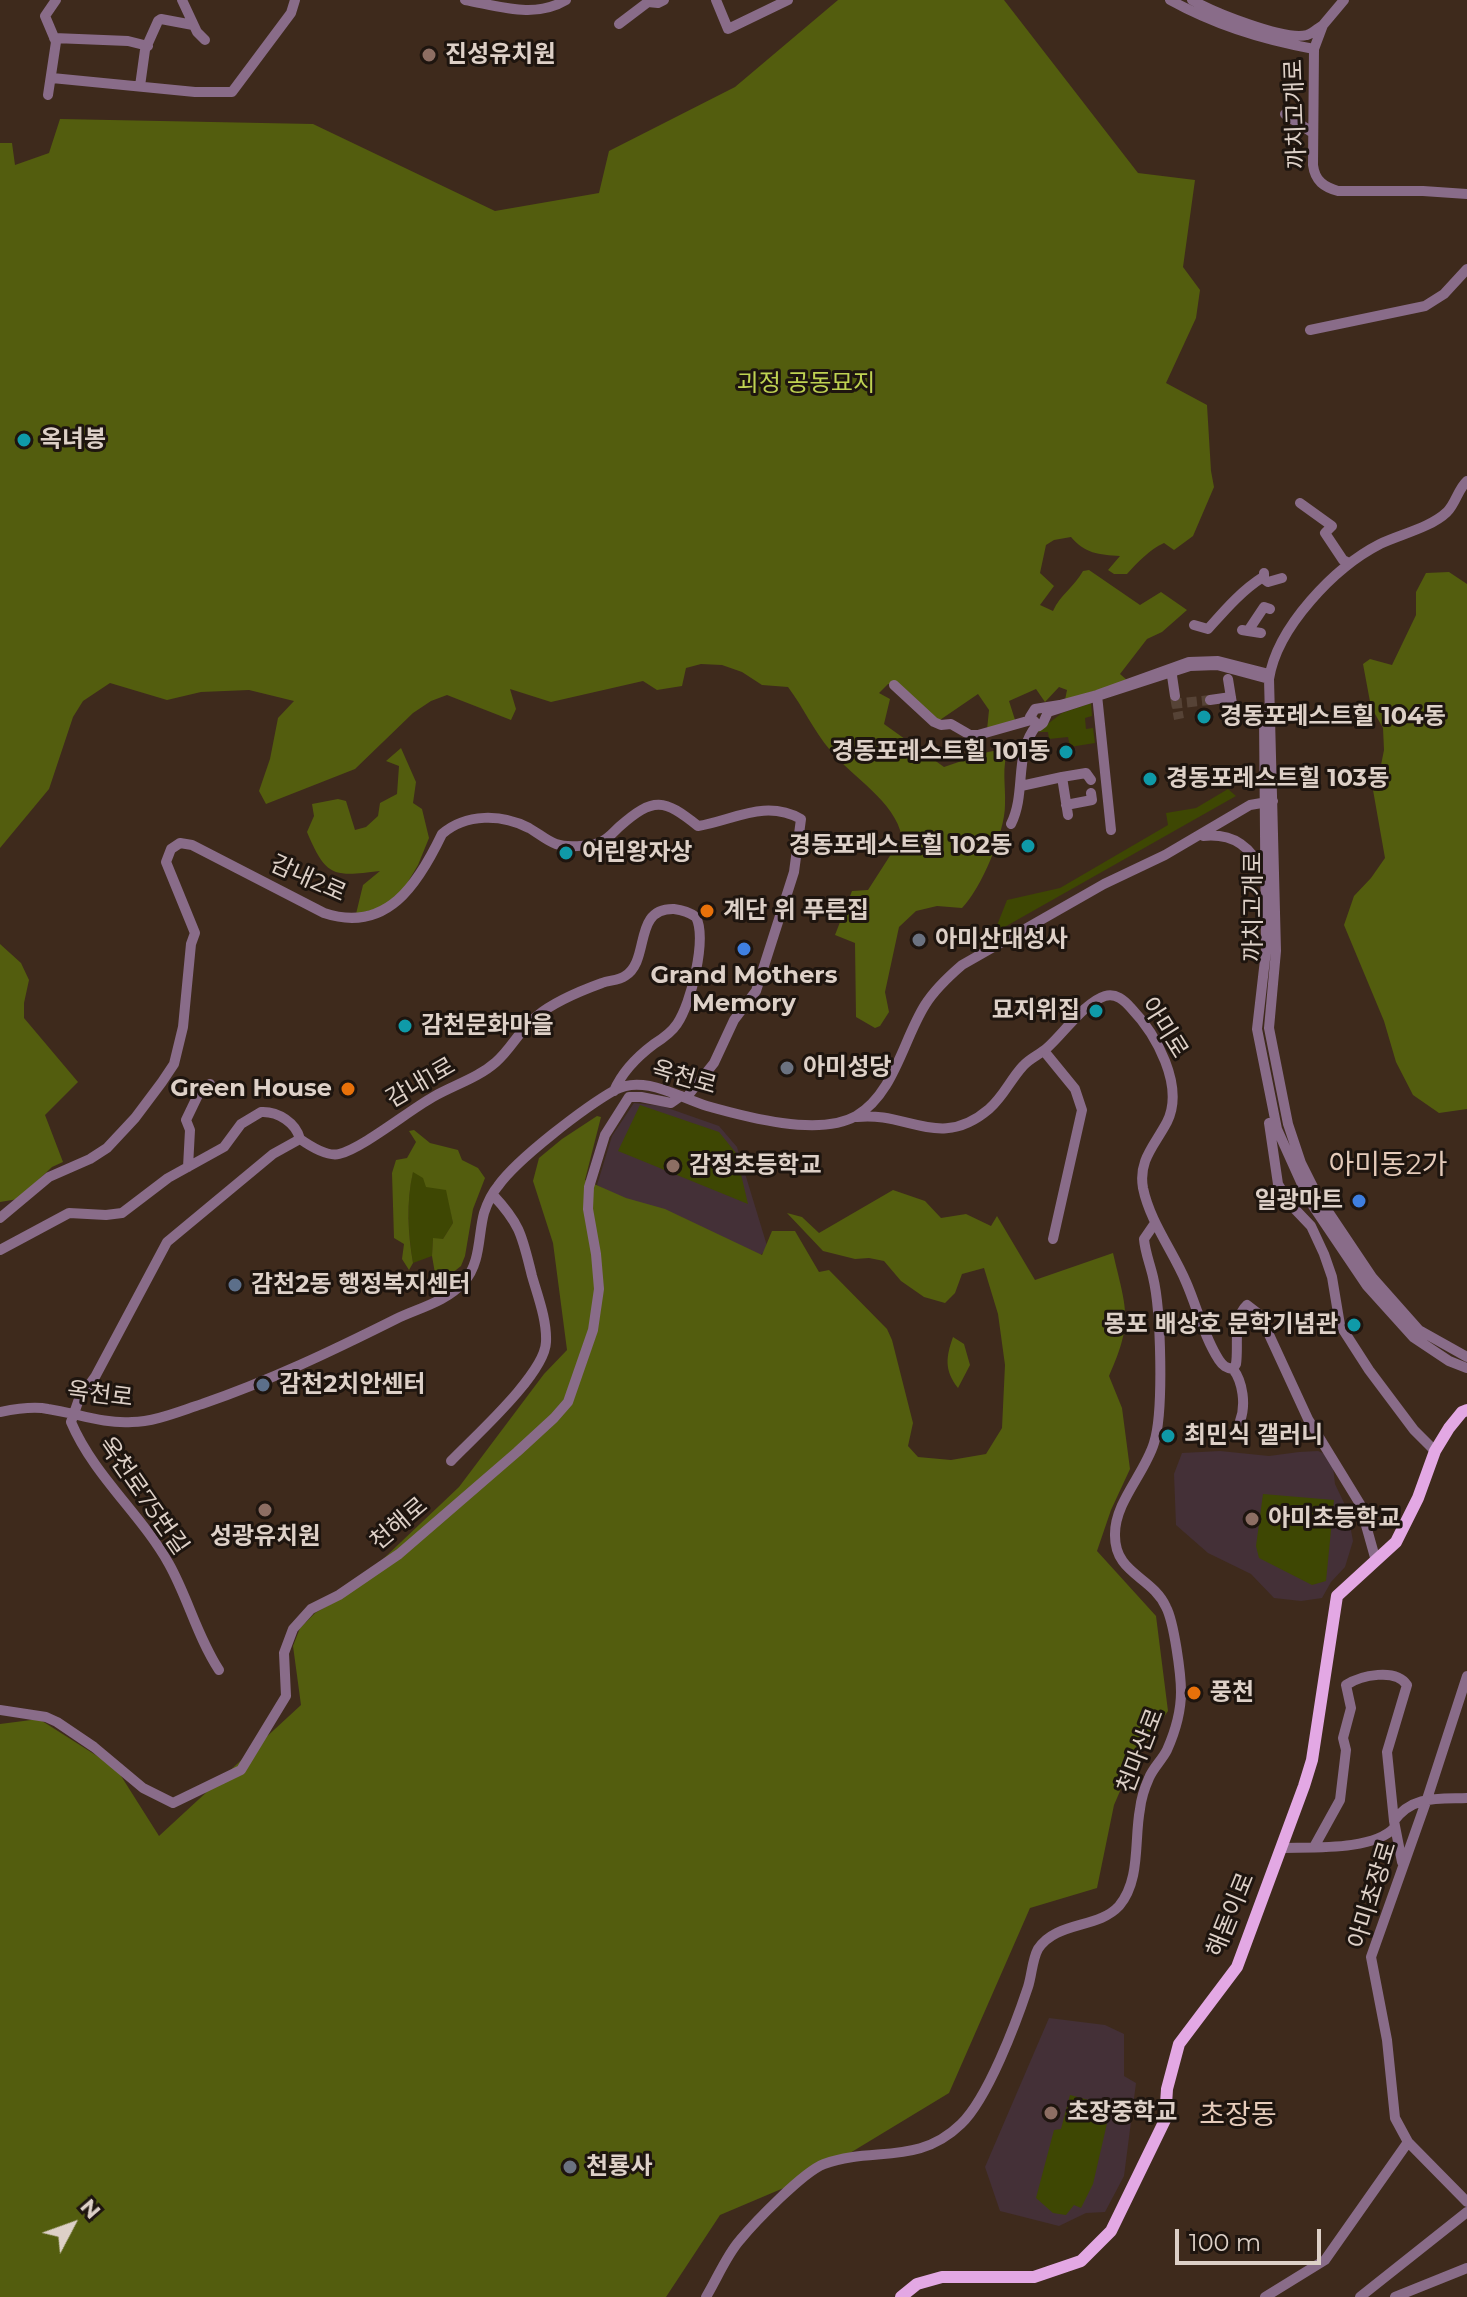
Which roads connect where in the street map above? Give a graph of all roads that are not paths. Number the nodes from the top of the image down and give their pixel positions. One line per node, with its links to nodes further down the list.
1 (56, 0): 16 (street)
2 (182, 0): 14 (street)
3 (295, 0): 21 (street)
4 (465, 0): 12 (street)
5 (566, 0): 12 (street)
6 (664, 0): 13 (street)
7 (716, 0): 8 (street)
8 (788, 0)
9 (1170, 0): 19 (street)
10 (1192, 0): 15 (street)
11 (1344, 0): 15 (street, 까치고개로)
12 (494, 2)
13 (619, 24)
14 (193, 25): 17 (street); 18 (street)
15 (1323, 25): 19 (street, 까치고개로)
16 (54, 38): 18 (street); 20 (street)
17 (205, 40)
18 (148, 46): 21 (street)
19 (1314, 49): 24 (street, 까치고개로)
20 (52, 78): 21 (street); 22 (street)
21 (140, 86)
22 (48, 95)
23 (1285, 114): 24 (street)
24 (1313, 133): 25 (street, 까치고개로)
25 (1467, 194)
26 (1467, 269): 27 (street)
27 (1467, 276)
28 (1467, 481): 30 (street, 까치고개로)
29 (1300, 503): 30 (street)
30 (1349, 563): 36 (street, 까치고개로)
31 (1282, 578): 33 (street)
32 (1270, 609): 34 (street)
33 (1194, 625)
34 (1261, 633)
35 (1169, 672): 36 (street); 39 (street); 40 (street)
36 (1266, 676): 47 (street); 50 (street, 까치고개로)
37 (1228, 679): 41 (street)
38 (894, 685): 44 (street)
39 (1095, 696): 44 (street); 45 (street)
40 (1173, 697)
41 (1231, 697): 42 (street); 43 (street)
42 (1210, 700)
43 (1234, 716)
44 (1034, 722): 48 (street)
45 (1099, 773): 46 (street); 53 (street)
46 (1062, 777): 48 (street); 49 (street)
47 (1264, 781): 50 (street); 51 (street)
48 (1021, 786): 52 (street)
49 (1091, 793)
50 (1268, 802): 51 (street); 55 (street); 71 (street, 까치고개로)
51 (1250, 805): 54 (street)
52 (1011, 824)
53 (1110, 830)
54 (1197, 837): 55 (street); 59 (street)
55 (1267, 880): 61 (street)
56 (1044, 1051): 63 (street, 아미로); 68 (street, 아미로); 69 (street)
57 (210, 1084): 65 (street)
58 (614, 1091): 60 (street, 옥천로); 64 (street, 감내1로); 66 (street, 옥천로)
59 (880, 1092): 62 (street); 63 (street)
60 (683, 1097): 62 (street, 옥천로); 67 (street, 감내2로); 83 (street, 천해로)
61 (1271, 1109): 72 (street); 78 (street)
62 (854, 1117): 63 (street, 아미로)
63 (893, 1120)
64 (300, 1139): 65 (street, 감내1로); 76 (street)
65 (188, 1167): 70 (street, 감내1로)
66 (493, 1195): 76 (street, 옥천로); 79 (street)
67 (0, 1218)
68 (1155, 1223): 73 (street, 아미로); 94 (street, 천마산로)
69 (1053, 1239)
70 (0, 1250)
71 (1467, 1357)
72 (1467, 1368)
73 (1233, 1369): 77 (street, 아미로); 80 (street, 아미로)
74 (1467, 1410): 78 (main road, 해돋이로)
75 (0, 1412): 76 (street, 옥천로)
76 (75, 1415): 81 (street, 옥천로75번길)
77 (1240, 1421)
78 (1435, 1451): 80 (main road, 해돋이로)
79 (451, 1461)
80 (1376, 1561): 88 (main road, 해돋이로)
81 (219, 1670)
82 (1467, 1676): 85 (street, 아미초장로)
83 (0, 1710)
84 (1467, 1798): 85 (street)
85 (1427, 1799): 86 (street); 89 (street, 아미초장로)
86 (1395, 1824): 87 (street); 87 (street); 89 (street)
87 (1314, 1847): 88 (street)
88 (1281, 1848): 95 (main road, 해돋이로)
89 (1403, 1864): 90 (street, 아미초장로)
90 (1408, 2142): 91 (street, 아미초장로); 96 (street)
91 (1467, 2202)
92 (1467, 2212): 97 (street)
93 (1467, 2268): 98 (street)
94 (706, 2297)
95 (901, 2297)
96 (1265, 2297)
97 (1360, 2297)
98 (1395, 2297)

